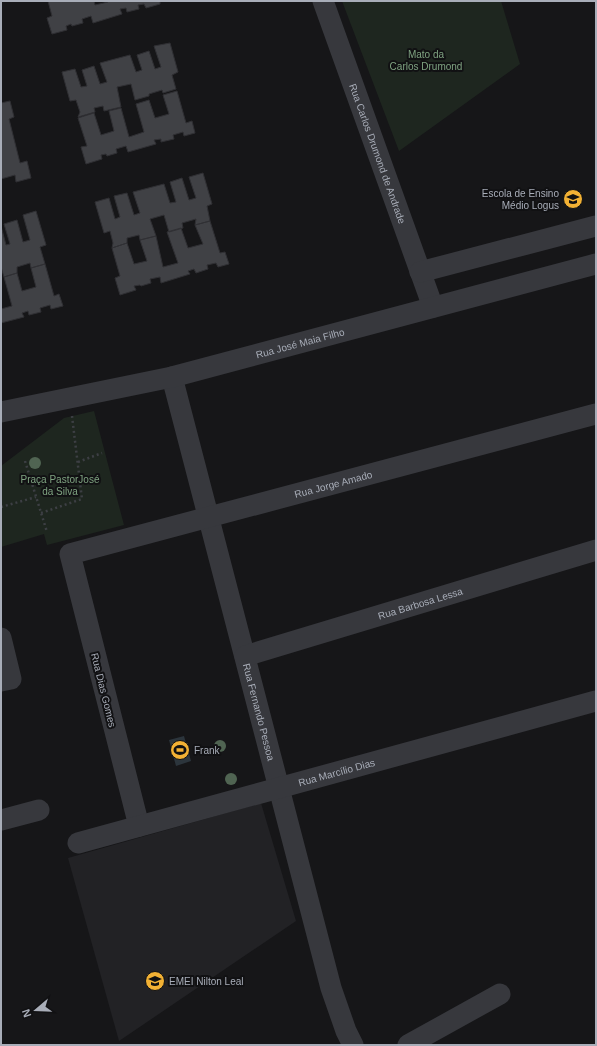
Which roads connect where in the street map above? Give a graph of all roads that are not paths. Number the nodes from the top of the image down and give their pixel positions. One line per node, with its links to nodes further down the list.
1 (322, 1): 4 (street, Rua Carlos Drumond de Andrade)
2 (596, 226): 4 (street)
3 (596, 264): 5 (street, Rua José Maia Filho)
4 (420, 272): 5 (street, Rua Carlos Drumond de Andrade)
5 (433, 307): 6 (street, Rua José Maia Filho)
6 (172, 377): 7 (street, Rua José Maia Filho); 9 (street, Rua Fernando Pessoa)
7 (1, 412)
8 (596, 414): 9 (street, Rua Jorge Amado)
9 (208, 517): 11 (street, Rua Jorge Amado); 13 (street, Rua Fernando Pessoa)
10 (596, 550): 13 (street, Rua Barbosa Lessa)
11 (70, 554): 19 (street, Rua Dias Gomes)
12 (1, 638): 14 (street)
13 (245, 656): 16 (street, Rua Fernando Pessoa)
14 (1, 681)
15 (596, 701): 16 (street, Rua Marcílio Dias)
16 (279, 788): 19 (street, Rua Marcílio Dias); 22 (street, Rua Fernando Pessoa)
17 (39, 810): 18 (street)
18 (1, 820)
19 (139, 826): 20 (street, Rua Marcílio Dias)
20 (78, 843)
21 (500, 994): 23 (street)
22 (352, 1045)
23 (408, 1045)

